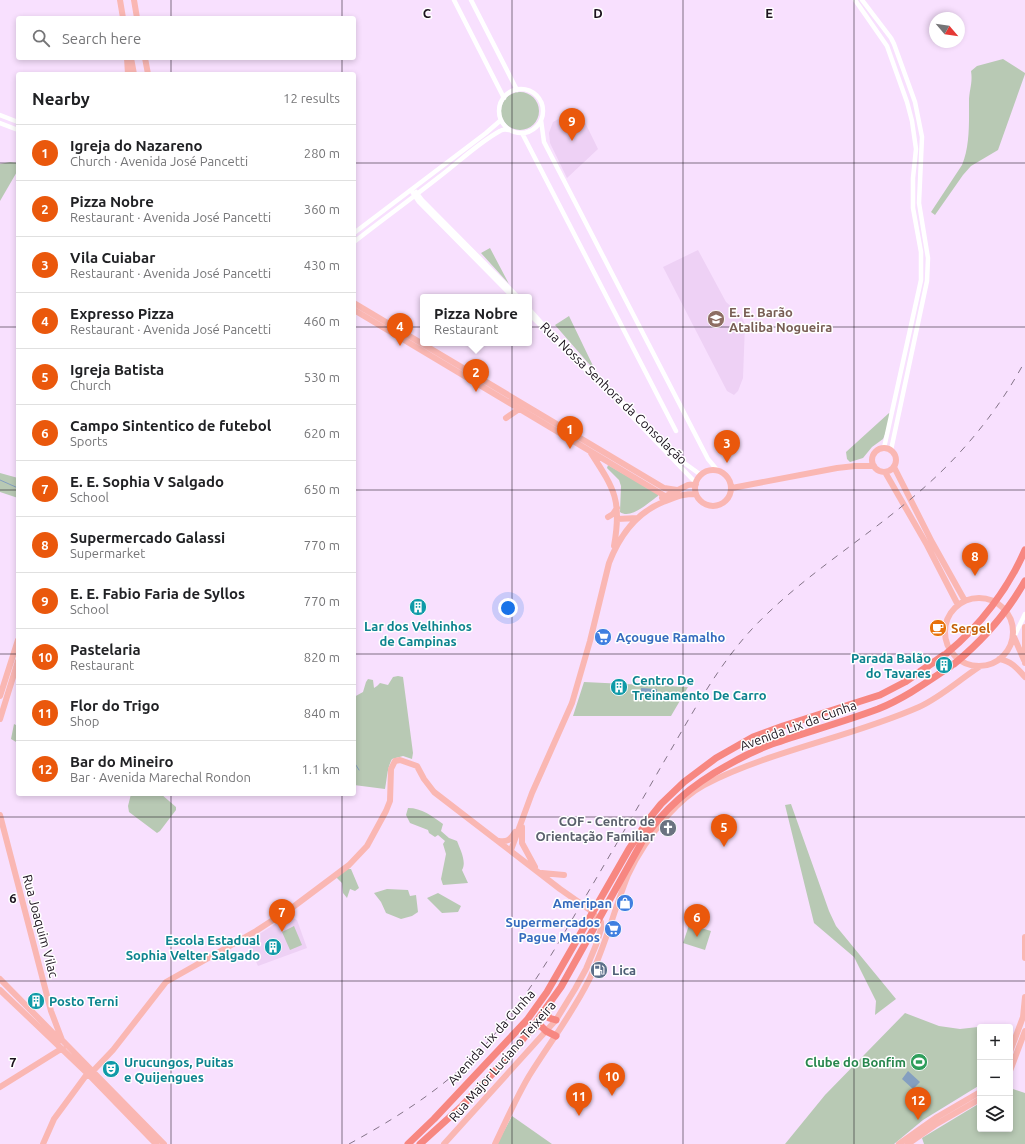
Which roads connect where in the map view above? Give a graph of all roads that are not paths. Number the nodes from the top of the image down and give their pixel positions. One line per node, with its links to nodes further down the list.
1 (120, 0): 7 (main road)
2 (134, 0): 8 (main road)
3 (454, 0): 16 (street)
4 (471, 0): 15 (street)
5 (855, 0): 28 (street)
6 (862, 0): 27 (street)
7 (123, 16)
8 (137, 16)
9 (126, 60): 12 (main road)
10 (131, 60): 13 (main road)
11 (144, 60): 14 (main road)
12 (128, 72)
13 (134, 72)
14 (147, 72)
15 (517, 90): 16 (street); 19 (street)
16 (504, 98): 18 (street)
17 (0, 115): 20 (street)
18 (501, 120): 23 (street); 25 (street)
19 (541, 120): 24 (street); 51 (street)
20 (16, 121)
21 (0, 122): 22 (street)
22 (16, 129)
23 (509, 130): 24 (street); 26 (street)
24 (522, 133): 43 (street)
25 (413, 189): 26 (street); 29 (street)
26 (416, 195): 32 (street); 33 (street); 34 (street)
27 (922, 222): 28 (street); 30 (street)
28 (916, 225): 31 (street)
29 (356, 232)
30 (924, 232): 31 (street); 45 (street)
31 (917, 234): 44 (street)
32 (356, 240)
33 (510, 294)
34 (515, 294)
35 (356, 304): 39 (main road)
36 (356, 311): 41 (main road)
37 (532, 312): 53 (street, Rua Nossa Senhora da Consolação)
38 (532, 317): 54 (street, Rua Nossa Senhora da Consolação)
39 (420, 342)
40 (426, 346): 56 (main road)
41 (519, 409): 42 (main road); 46 (main road)
42 (506, 418)
43 (676, 431)
44 (884, 448): 45 (main road); 47 (main road)
45 (891, 450): 50 (main road)
46 (590, 451): 58 (main road); 59 (main road)
47 (873, 457): 48 (main road); 49 (main road)
48 (855, 466): 49 (main road); 55 (main road)
49 (874, 466): 52 (main road)
50 (894, 467): 52 (main road); 66 (main road)
51 (718, 471): 53 (main road); 55 (main road)
52 (885, 472): 67 (main road)
53 (701, 475): 54 (main road)
54 (696, 484): 56 (main road); 57 (main road)
55 (732, 488): 57 (main road)
56 (677, 490): 58 (main road)
57 (696, 494): 58 (main road)
58 (668, 498): 61 (main road)
59 (617, 508): 60 (main road); 62 (main road)
60 (608, 517)
61 (638, 518): 62 (main road); 64 (main road)
62 (617, 519): 64 (main road)
63 (1025, 550): 117 (highway, Avenida Lix da Cunha)
64 (613, 552): 81 (main road)
65 (1025, 581): 82 (highway, Avenida Lix da Cunha)
66 (965, 601): 67 (main road); 70 (main road)
67 (958, 605): 74 (main road)
68 (1025, 614): 70 (street)
69 (1025, 627): 73 (main road)
70 (1014, 635): 72 (main road); 73 (main road)
71 (16, 646): 77 (main road)
72 (1000, 659): 74 (main road); 76 (main road)
73 (1025, 663)
74 (976, 666): 79 (main road)
75 (16, 667): 78 (main road)
76 (1025, 677)
77 (0, 696)
78 (0, 719)
79 (678, 804): 82 (highway); 86 (main road)
80 (0, 815): 97 (main road, Rua Joaquim Vilac)
81 (523, 819): 84 (main road); 85 (main road); 87 (main road)
82 (648, 833): 83 (highway, Avenida Lix da Cunha)
83 (643, 840): 86 (highway); 96 (highway, Avenida Lix da Cunha)
84 (498, 841): 85 (main road); 109 (main road)
85 (511, 850): 87 (main road)
86 (637, 858): 93 (main road)
87 (538, 872): 88 (main road); 90 (main road, Rua Major Luciano Teixeira)
88 (564, 875)
89 (1025, 937): 91 (main road)
90 (594, 948): 93 (main road, Rua Major Luciano Teixeira); 98 (main road, Rua Major Luciano Teixeira)
91 (1025, 958)
92 (0, 979): 99 (main road)
93 (589, 981): 103 (main road)
94 (0, 990): 99 (main road)
95 (1025, 997): 107 (main road)
96 (546, 1009): 98 (highway); 100 (highway, Avenida Lix da Cunha)
97 (51, 1011): 99 (main road); 104 (main road, Rua Joaquim Vilac)
98 (556, 1020): 101 (main road, Rua Major Luciano Teixeira)
99 (39, 1024): 104 (main road); 105 (main road, Rua Joaquim Vilac)
100 (531, 1029): 101 (highway); 118 (highway, Avenida Lix da Cunha)
101 (546, 1031): 103 (highway); 119 (main road, Rua Major Luciano Teixeira)
102 (1025, 1031): 108 (main road)
103 (556, 1036): 120 (main road)
104 (62, 1040): 106 (main road, Rua Joaquim Vilac)
105 (61, 1049): 106 (main road); 109 (main road, Rua Joaquim Vilac); 111 (main road)
106 (70, 1051): 109 (main road, Rua Joaquim Vilac)
107 (1013, 1051)
108 (1013, 1052)
109 (90, 1072): 110 (main road, Rua Joaquim Vilac); 114 (main road)
110 (101, 1084): 115 (main road, Rua Joaquim Vilac); 116 (main road, Rua Joaquim Vilac)
111 (0, 1087)
112 (977, 1094): 121 (main road)
113 (977, 1101): 122 (main road)
114 (43, 1144)
115 (156, 1144)
116 (164, 1144)
117 (408, 1144)
118 (420, 1144)
119 (444, 1144)
120 (495, 1144)
121 (899, 1144)
122 (908, 1144)

